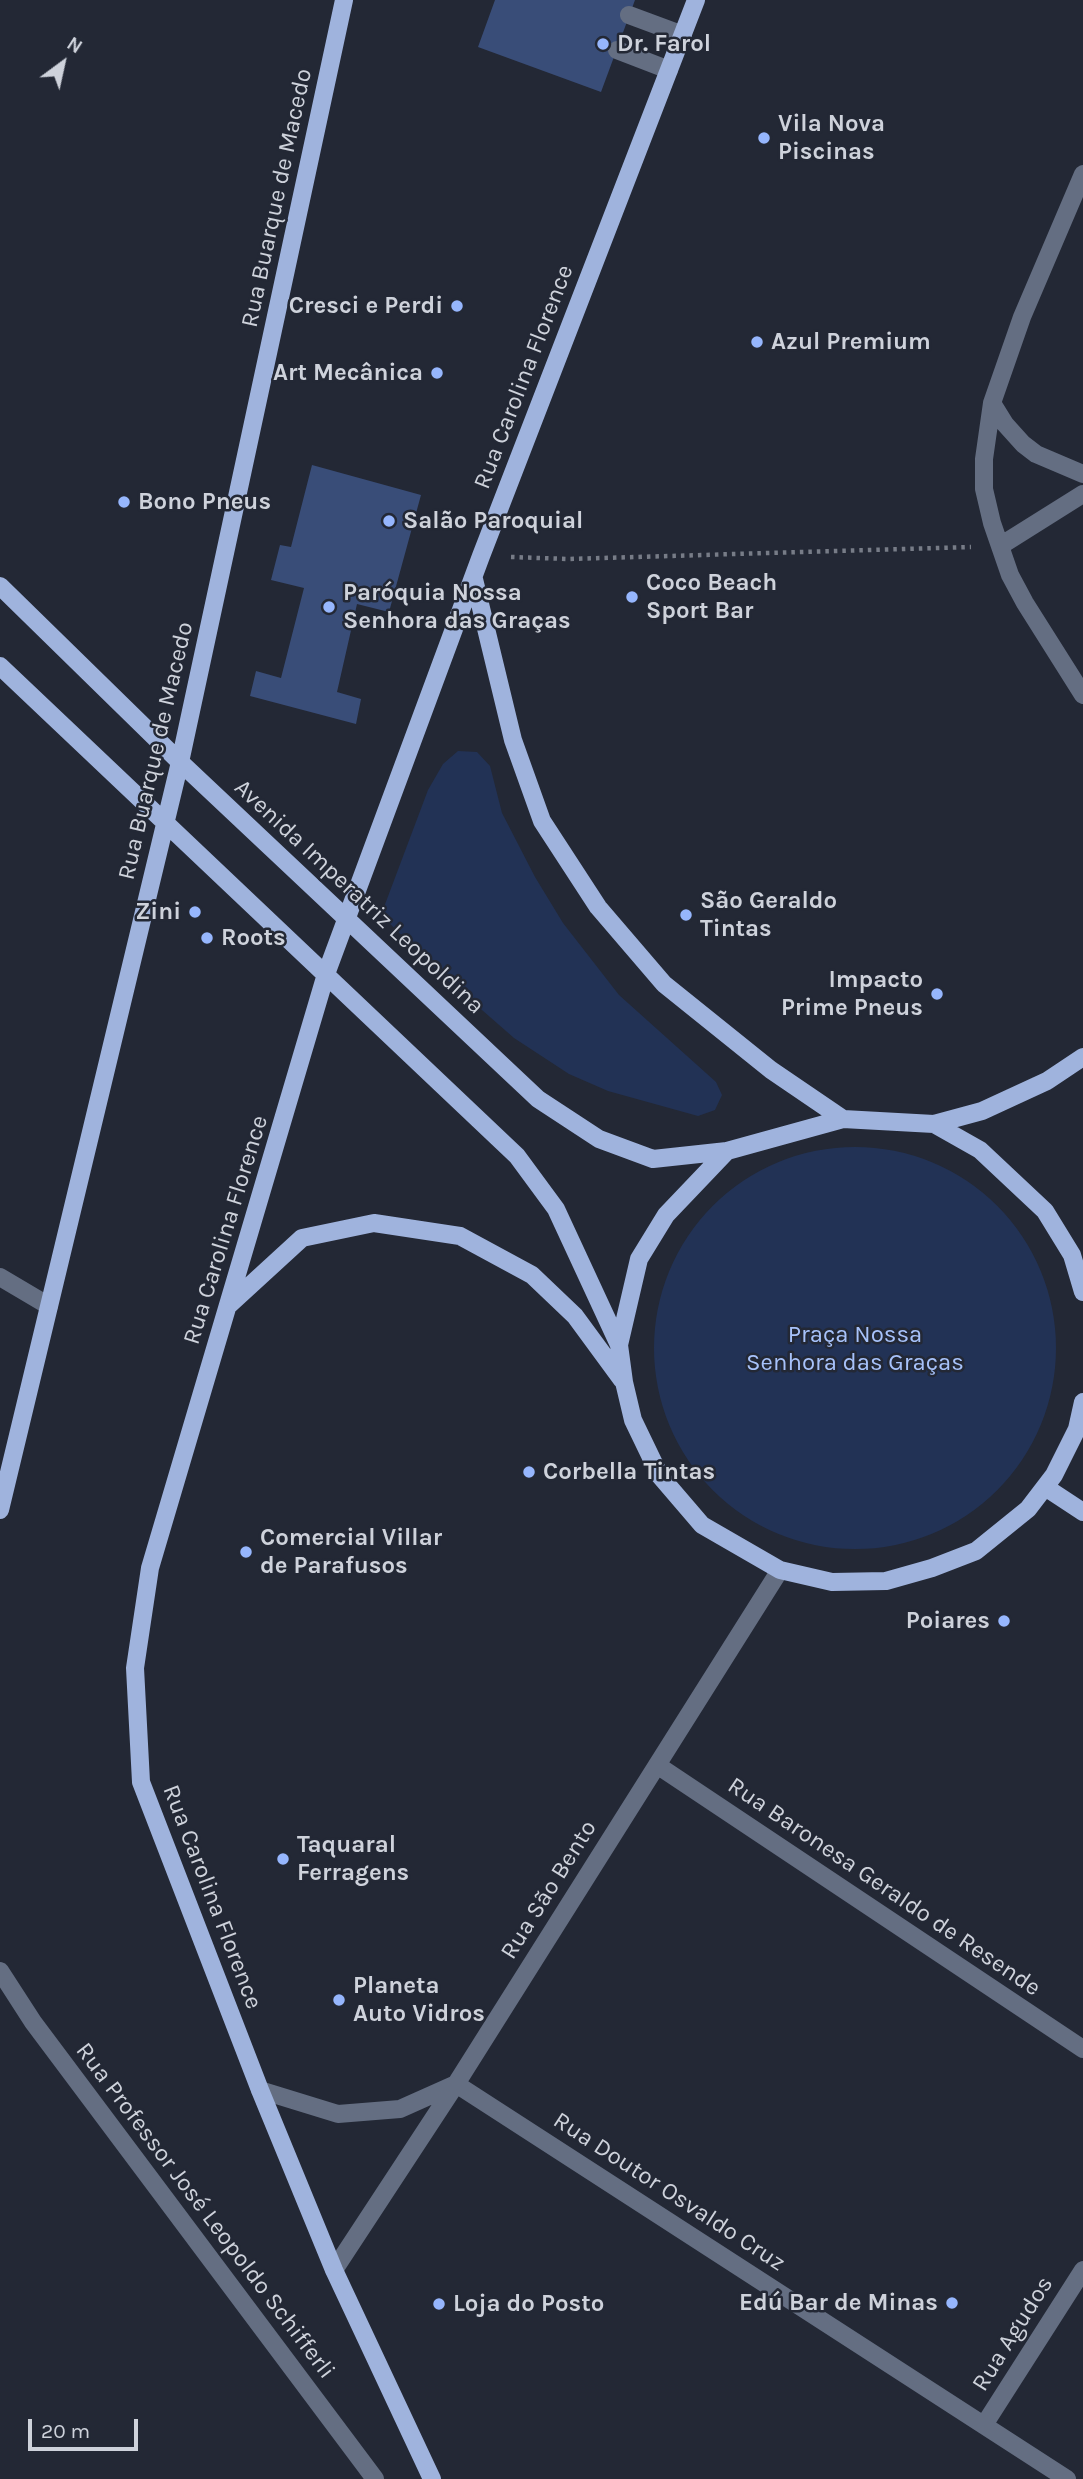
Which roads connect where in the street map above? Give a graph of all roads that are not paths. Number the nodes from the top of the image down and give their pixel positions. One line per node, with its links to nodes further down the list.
1 (344, 0): 16 (main road, Rua Buarque de Macedo)
2 (696, 0): 4 (main road, Rua Carolina Florence)
3 (629, 15): 4 (street)
4 (683, 35): 6 (main road, Rua Carolina Florence)
5 (617, 50): 6 (street)
6 (669, 70): 12 (main road, Rua Carolina Florence)
7 (1083, 174): 8 (street)
8 (992, 403): 9 (street); 11 (street)
9 (1083, 474)
10 (1083, 494): 11 (street)
11 (1000, 546): 15 (street)
12 (474, 579): 18 (main road, Rua Carolina Florence); 21 (main road)
13 (0, 586): 16 (main road, Avenida Imperatriz Leopoldina)
14 (0, 666): 17 (main road)
15 (1083, 695)
16 (180, 762): 17 (main road, Rua Buarque de Macedo); 18 (main road, Avenida Imperatriz Leopoldina)
17 (166, 823): 19 (main road); 27 (main road, Rua Buarque de Macedo)
18 (347, 919): 19 (main road, Rua Carolina Florence); 23 (main road, Avenida Imperatriz Leopoldina)
19 (326, 974): 26 (main road, Rua Carolina Florence); 28 (main road)
20 (1083, 1057): 22 (main road)
21 (843, 1119): 22 (main road); 23 (main road)
22 (934, 1124): 25 (main road)
23 (727, 1151): 28 (main road)
24 (0, 1277): 27 (street)
25 (1083, 1292)
26 (230, 1304): 29 (main road); 39 (main road, Rua Carolina Florence)
27 (49, 1306): 32 (main road, Rua Buarque de Macedo)
28 (620, 1345): 29 (main road)
29 (624, 1382): 34 (main road)
30 (1083, 1402): 31 (main road)
31 (1045, 1487): 33 (main road); 34 (main road)
32 (0, 1510)
33 (1083, 1512)
34 (780, 1570): 35 (street, Rua São Bento)
35 (657, 1765): 37 (street, Rua Baronesa Geraldo de Resende); 38 (street, Rua São Bento)
36 (0, 1970): 43 (street, Rua Professor José Leopoldo Schifferli)
37 (1083, 2049)
38 (456, 2084): 39 (street); 40 (street, Rua São Bento); 42 (street, Rua Doutor Osvaldo Cruz)
39 (261, 2090): 40 (main road, Rua Carolina Florence)
40 (334, 2270): 44 (main road, Rua Carolina Florence)
41 (1083, 2270): 42 (street, Rua Agudos)
42 (984, 2425): 45 (street, Rua Doutor Osvaldo Cruz)
43 (375, 2479)
44 (432, 2479)
45 (1067, 2479)

